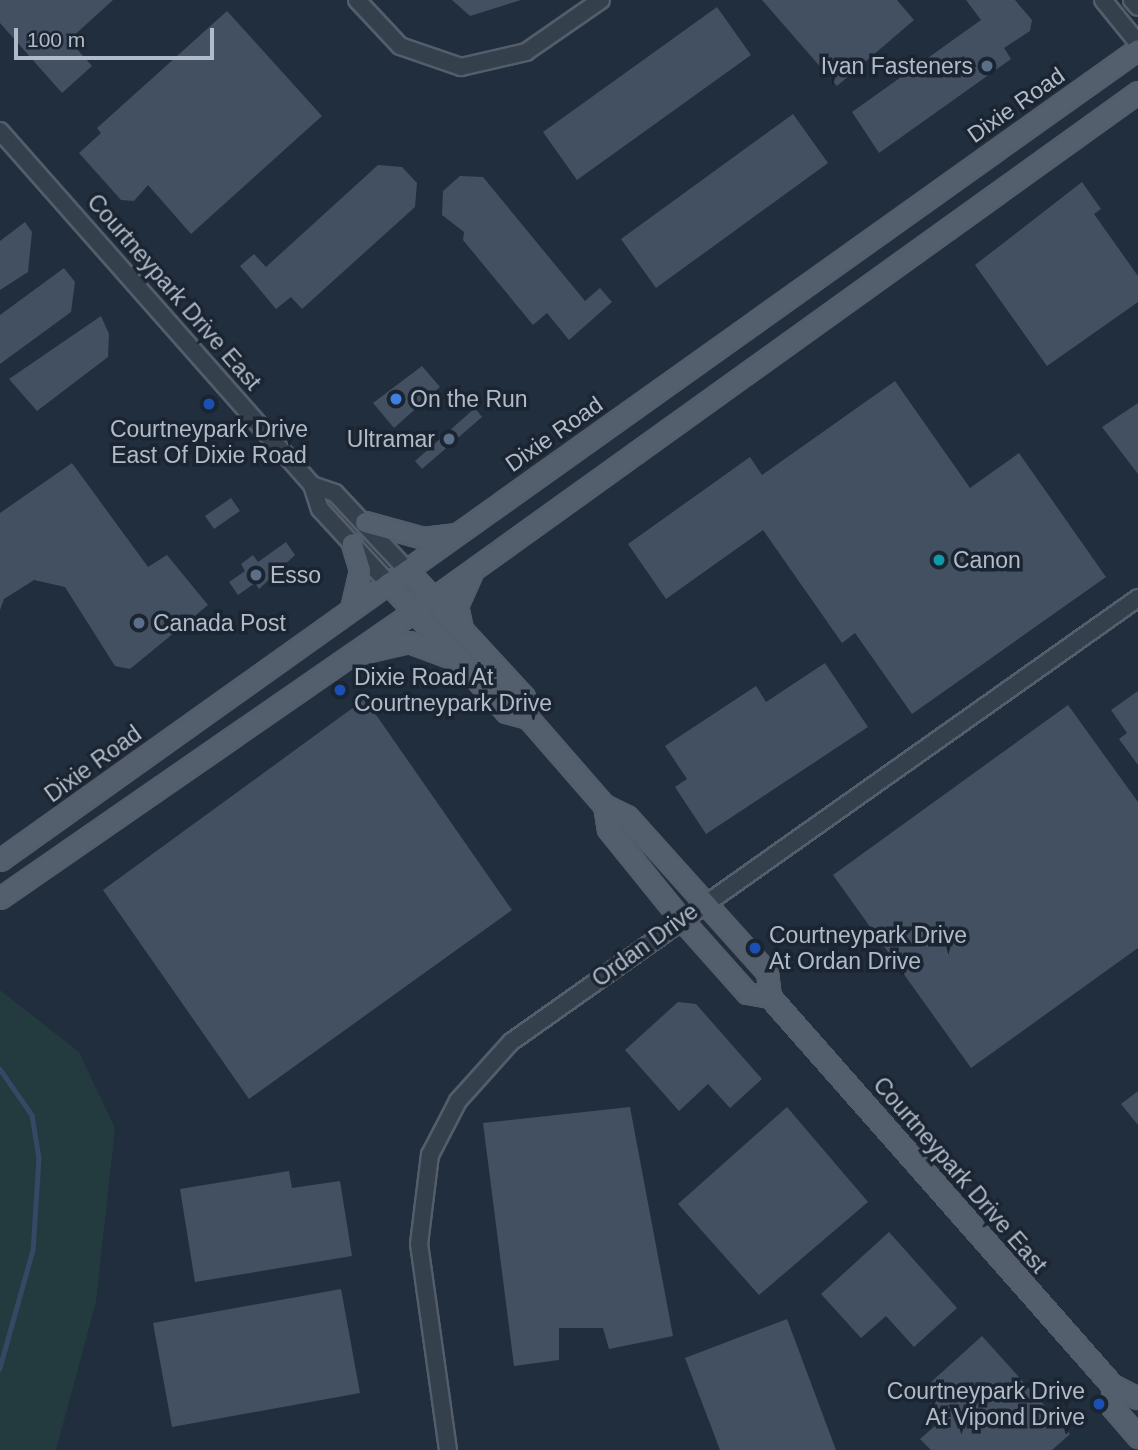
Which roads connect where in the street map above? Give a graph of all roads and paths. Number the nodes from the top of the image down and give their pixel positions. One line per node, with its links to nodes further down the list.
1 (358, 0): 2 (street)
2 (601, 0)
3 (1103, 0): 6 (street)
4 (1132, 0): 5 (street)
5 (1138, 7)
6 (1138, 43)
7 (1138, 49): 14 (main road, Dixie Road)
8 (1138, 92): 10 (main road)
9 (1138, 107): 10 (main road)
10 (1112, 111): 16 (main road)
11 (0, 131): 12 (street, Courtneypark Drive East)
12 (312, 485): 13 (street, Courtneypark Drive East); 15 (street, Courtneypark Drive East)
13 (365, 522): 14 (main road); 17 (street, Courtneypark Drive East)
14 (456, 534): 17 (main road, Dixie Road)
15 (352, 543): 18 (street, Courtneypark Drive East); 21 (main road)
16 (475, 567): 20 (main road); 23 (main road)
17 (407, 570): 18 (main road, Dixie Road); 20 (main road, Courtneypark Drive East)
18 (388, 583): 21 (main road, Dixie Road); 22 (main road, Courtneypark Drive East)
19 (1138, 598): 30 (street, Ordan Drive)
20 (433, 599): 22 (main road); 23 (main road, Courtneypark Drive East)
21 (351, 609): 28 (main road, Dixie Road)
22 (415, 610): 24 (main road); 25 (main road, Courtneypark Drive East)
23 (464, 634): 26 (main road, Courtneypark Drive East)
24 (341, 659): 25 (main road); 29 (main road)
25 (462, 663): 26 (main road, Courtneypark Drive East)
26 (528, 718): 27 (main road, Courtneypark Drive East)
27 (604, 805): 30 (main road, Courtneypark Drive East); 31 (main road, Courtneypark Drive East)
28 (0, 860)
29 (0, 898)
30 (704, 902): 31 (street, Ordan Drive); 32 (main road, Courtneypark Drive East)
31 (681, 919): 32 (main road, Courtneypark Drive East); 36 (street, Ordan Drive)
32 (771, 997): 33 (main road, Courtneypark Drive East)
33 (1112, 1385): 34 (main road, Courtneypark Drive East); 35 (main road, Courtneypark Drive East)
34 (1138, 1398)
35 (1138, 1437)
36 (448, 1450)

